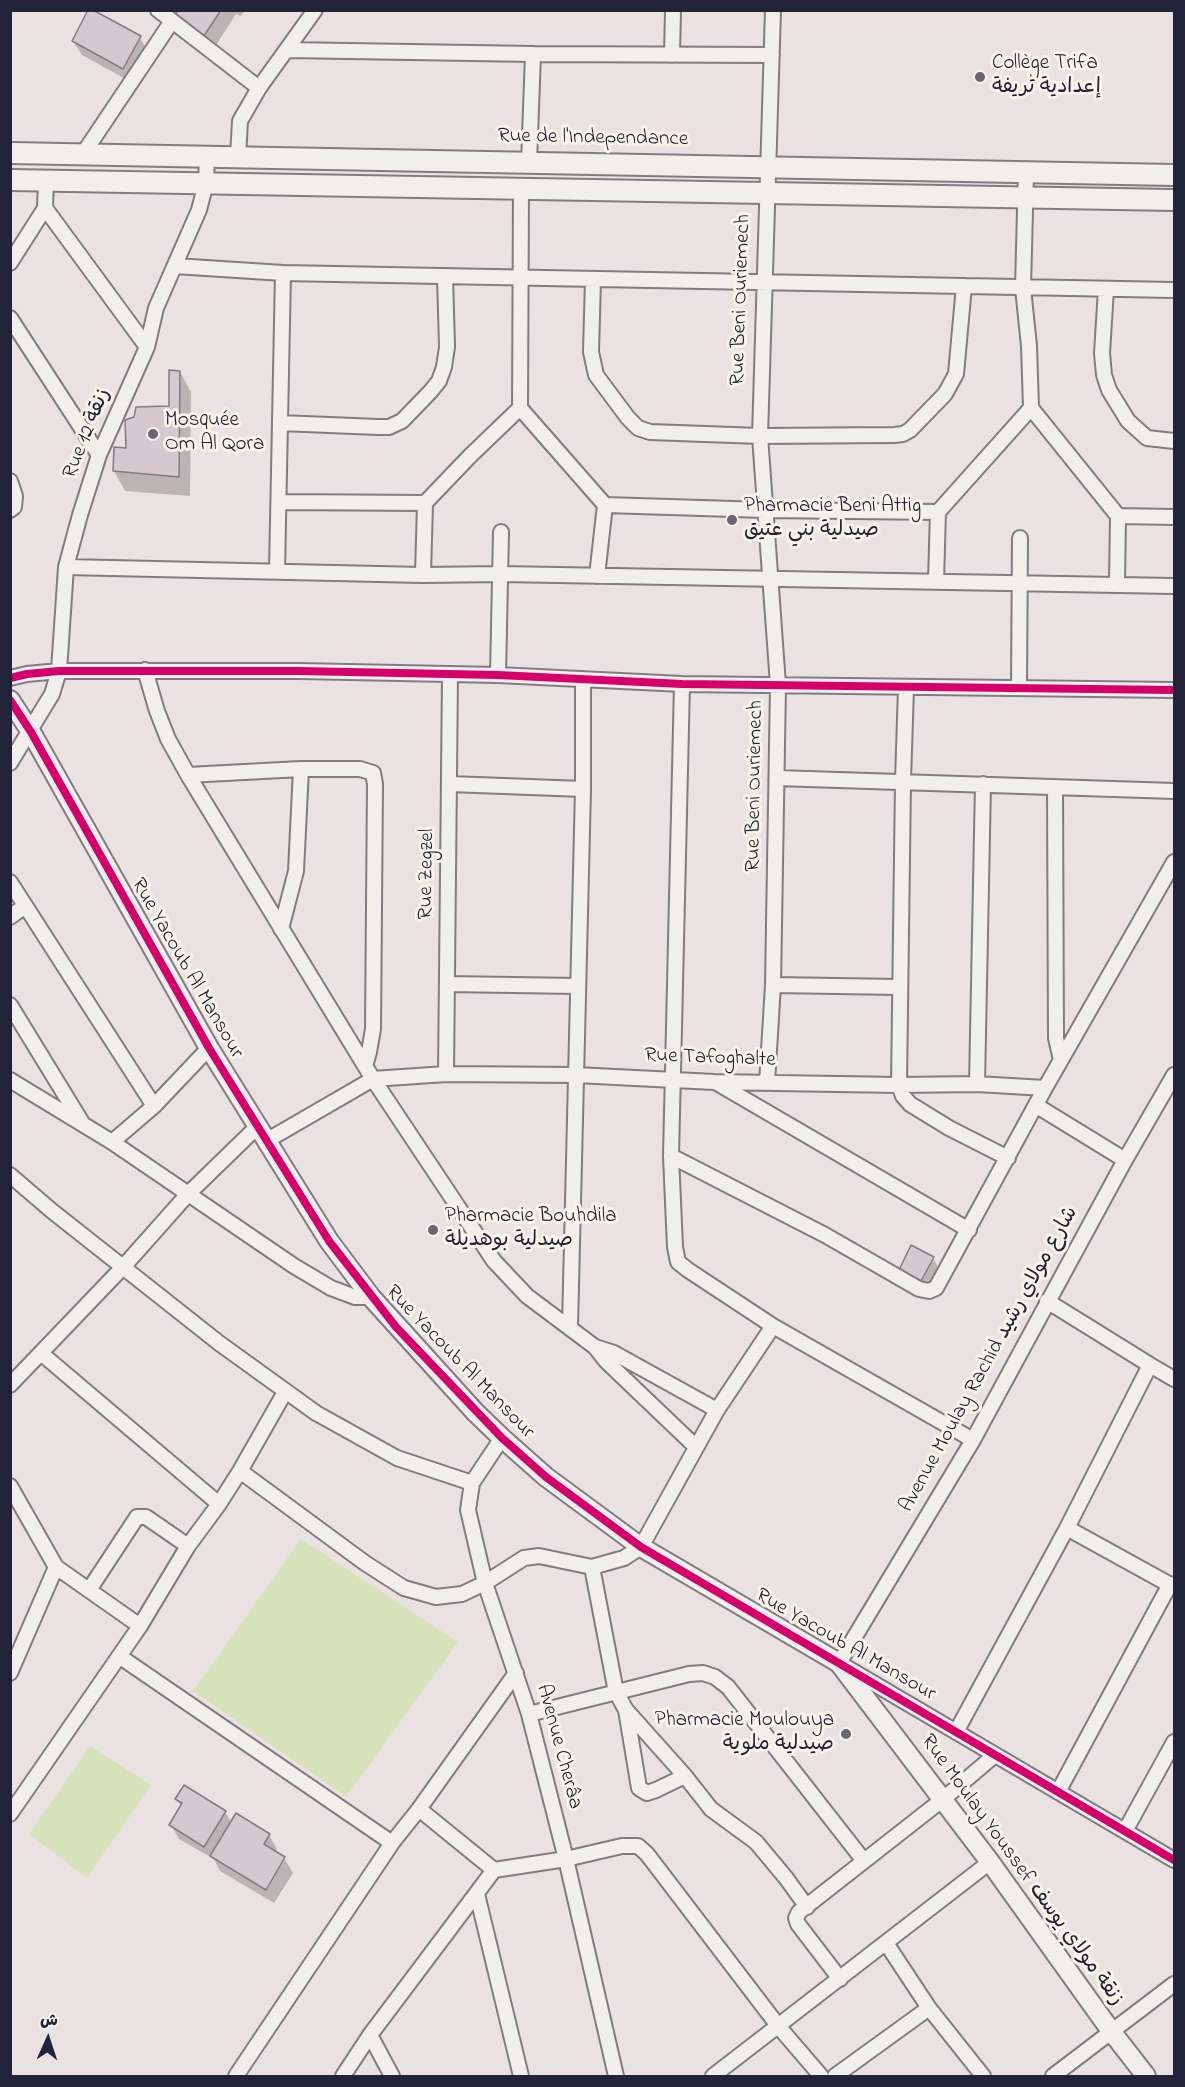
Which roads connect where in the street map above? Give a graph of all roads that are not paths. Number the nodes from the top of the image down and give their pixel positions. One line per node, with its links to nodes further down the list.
1 (158, 10): 5 (street)
2 (315, 10): 6 (street)
3 (673, 10): 8 (street)
4 (773, 10): 9 (street, Rue Beni Ouriemech)
5 (172, 21): 10 (street); 12 (street)
6 (287, 50): 7 (street); 10 (street)
7 (533, 54): 8 (street); 15 (street)
8 (672, 55): 9 (street)
9 (772, 55): 16 (street, Rue Beni Ouriemech)
10 (258, 88): 14 (street)
11 (10, 153): 12 (main road, Rue de l'Independance)
12 (83, 154): 13 (main road, Rue de l'Independance)
13 (207, 156): 14 (main road, Rue de l'Independance); 21 (street, Rue 12 زنقة)
14 (238, 156): 15 (main road, Rue de l'Independance)
15 (529, 163): 16 (main road, Rue de l'Independance)
16 (767, 166): 17 (main road, Rue de l'Independance); 23 (street, Rue Beni Ouriemech)
17 (1026, 171): 18 (main road, Rue de l'Independance); 24 (street)
18 (1174, 175)
19 (10, 180): 20 (main road)
20 (46, 180): 21 (main road); 26 (street)
21 (206, 183): 22 (main road); 28 (street, Rue 12 زنقة)
22 (521, 188): 23 (main road); 31 (street)
23 (767, 191): 24 (main road); 33 (street, Rue Beni Ouriemech)
24 (1026, 197): 25 (main road); 35 (street)
25 (1174, 200)
26 (45, 208): 27 (street); 39 (street)
27 (10, 263)
28 (175, 266): 29 (street); 39 (street, Rue 12 زنقة)
29 (283, 273): 30 (street); 42 (street)
30 (445, 276): 31 (street); 42 (street)
31 (521, 278): 32 (street); 40 (street)
32 (593, 279): 33 (street); 43 (street)
33 (764, 282): 34 (street); 43 (street, Rue Beni Ouriemech)
34 (963, 286): 35 (street); 43 (street)
35 (1023, 288): 36 (street); 41 (street)
36 (1106, 289): 37 (street); 44 (street)
37 (1174, 290)
38 (10, 318): 45 (street)
39 (147, 347): 45 (street, Rue 12 زنقة)
40 (520, 408): 48 (street); 49 (street)
41 (1031, 408): 52 (street); 53 (street)
42 (280, 423): 47 (street)
43 (760, 436): 51 (street, Rue Beni Ouriemech)
44 (1174, 441)
45 (99, 454): 57 (street, Rue 12 زنقة)
46 (10, 481): 50 (street)
47 (279, 502): 48 (street); 58 (street)
48 (425, 503): 60 (street)
49 (605, 505): 51 (street); 61 (street)
50 (10, 510)
51 (765, 510): 52 (street); 62 (street, Rue Beni Ouriemech)
52 (938, 512): 63 (street)
53 (1118, 516): 54 (street); 65 (street)
54 (1174, 517)
55 (501, 532): 59 (street)
56 (1020, 537): 64 (street)
57 (66, 567): 58 (street); 68 (street, Rue 12 زنقة)
58 (277, 571): 60 (street)
59 (501, 574): 60 (street); 61 (street); 70 (street)
60 (423, 575)
61 (597, 576): 62 (street)
62 (771, 579): 63 (street); 74 (street, Rue Beni Ouriemech)
63 (936, 581): 64 (street)
64 (1020, 582): 65 (street); 76 (street)
65 (1117, 584): 66 (street)
66 (1174, 586)
67 (145, 670): 68 (street); 69 (street); 82 (street)
68 (59, 671): 71 (street); 79 (street, Rue 12 زنقة)
69 (450, 675): 70 (street); 85 (street, Rue Zegzel)
70 (498, 675): 72 (street)
71 (10, 678)
72 (583, 679): 73 (street); 88 (street)
73 (682, 684): 74 (street); 107 (street)
74 (778, 685): 75 (street); 83 (street, Rue Beni Ouriemech)
75 (906, 688): 76 (street); 84 (street)
76 (1019, 688): 77 (street)
77 (1174, 690)
78 (10, 700): 79 (street, Rue Yacoub Al Mansour)
79 (31, 732): 80 (street, Rue 12 زنقة); 100 (street, Rue Yacoub Al Mansour)
80 (10, 763)
81 (301, 769): 82 (street); 94 (street); 102 (street)
82 (188, 775): 94 (street)
83 (777, 778): 84 (street); 96 (street, Rue Beni Ouriemech)
84 (903, 781): 86 (street); 98 (street)
85 (450, 784): 88 (street); 95 (street, Rue Zegzel)
86 (983, 784): 87 (street); 111 (street)
87 (1055, 787): 89 (street); 101 (street)
88 (584, 789): 97 (street)
89 (1174, 791)
90 (1174, 862): 101 (street)
91 (10, 882): 92 (street)
92 (25, 906): 93 (street); 114 (street)
93 (10, 917)
94 (280, 929): 102 (street)
95 (447, 984): 97 (street); 103 (street, Rue Zegzel)
96 (773, 985): 98 (street); 110 (street, Rue Beni Ouriemech)
97 (578, 986): 104 (street)
98 (899, 987): 112 (street)
99 (10, 1005): 116 (street)
100 (209, 1048): 114 (street); 117 (street, Rue Yacoub Al Mansour)
101 (1061, 1060): 113 (street)
102 (365, 1066): 106 (street)
103 (446, 1074): 104 (street, Rue Tafoghalte); 106 (street, Rue Tafoghalte)
104 (576, 1075): 107 (street, Rue Tafoghalte); 128 (street)
105 (1174, 1075): 121 (street, Avenue Moulay Rachid شارع مولاي رشيد)
106 (373, 1079): 117 (street); 128 (street)
107 (673, 1079): 109 (street, Rue Tafoghalte); 119 (street)
108 (10, 1080): 116 (street)
109 (714, 1082): 110 (street, Rue Tafoghalte); 124 (street)
110 (767, 1083): 112 (street, Rue Tafoghalte)
111 (977, 1084): 112 (street, Rue Tafoghalte); 113 (street, Rue Tafoghalte)
112 (899, 1085): 120 (street)
113 (1045, 1088): 115 (street)
114 (154, 1106): 118 (street)
115 (1037, 1106): 120 (street); 121 (street)
116 (83, 1125): 118 (street)
117 (262, 1134): 123 (street); 126 (street, Rue Yacoub Al Mansour)
118 (112, 1142): 123 (street)
119 (671, 1156): 124 (street); 129 (street)
120 (1008, 1158): 124 (street)
121 (1125, 1160): 127 (street, Avenue Moulay Rachid شارع مولاي رشيد)
122 (10, 1175): 125 (street)
123 (188, 1194): 125 (street); 126 (street)
124 (969, 1230)
125 (124, 1266): 131 (street); 135 (street)
126 (371, 1297): 137 (street, Rue Yacoub Al Mansour)
127 (1047, 1301): 132 (street); 138 (street, Avenue Moulay Rachid شارع مولاي رشيد)
128 (570, 1326): 130 (street)
129 (773, 1326): 136 (street); 138 (street)
130 (595, 1347): 136 (street); 139 (street)
131 (42, 1354): 134 (street); 143 (street)
132 (1150, 1365): 133 (street); 144 (street)
133 (1174, 1379)
134 (10, 1384)
135 (285, 1392): 140 (street); 141 (street)
136 (717, 1410): 139 (street)
137 (501, 1438): 141 (street, Avenue Cherâa); 146 (street, Rue Yacoub Al Mansour)
138 (973, 1440): 154 (street, Avenue Moulay Rachid شارع مولاي رشيد)
139 (696, 1447): 146 (street)
140 (240, 1471): 143 (street); 149 (street)
141 (472, 1483): 149 (street, Avenue Cherâa)
142 (10, 1486): 147 (street)
143 (219, 1504): 145 (street)
144 (1068, 1528): 150 (street); 160 (street)
145 (188, 1546): 151 (street); 152 (street)
146 (641, 1547): 148 (street); 154 (street, Rue Yacoub Al Mansour)
147 (56, 1567): 151 (street); 155 (street)
148 (592, 1567): 149 (street); 157 (street)
149 (485, 1583): 156 (street, Avenue Cherâa)
150 (1172, 1585): 164 (street)
151 (89, 1590): 152 (street)
152 (140, 1626): 153 (street)
153 (119, 1656): 167 (street); 169 (street)
154 (839, 1663): 160 (street, Rue Yacoub Al Mansour); 165 (street, Rue Moulay Youssef زنقة مولاي يوسف)
155 (10, 1673)
156 (516, 1673): 159 (street, Avenue Cherâa); 166 (street)
157 (616, 1692): 158 (street); 159 (street); 172 (street)
158 (626, 1710): 163 (street); 163 (street)
159 (529, 1714): 170 (street, Avenue Cherâa)
160 (956, 1732): 162 (street, Rue Yacoub Al Mansour)
161 (1174, 1742): 168 (street)
162 (995, 1755): 164 (street, Rue Yacoub Al Mansour); 165 (street)
163 (685, 1776): 176 (street)
164 (1058, 1792): 168 (street, Rue Yacoub Al Mansour)
165 (942, 1800): 172 (street); 173 (street, Rue Moulay Youssef زنقة مولاي يوسف)
166 (419, 1809): 169 (street); 174 (street)
167 (10, 1814)
168 (1125, 1831): 171 (street, Rue Yacoub Al Mansour)
169 (392, 1843): 186 (street)
170 (566, 1859): 174 (street); 181 (street); 190 (street, Avenue Cherâa)
171 (1174, 1860)
172 (864, 1861): 176 (street)
173 (990, 1862): 177 (street); 182 (street, Rue Moulay Youssef زنقة مولاي يوسف)
174 (494, 1870): 175 (street)
175 (477, 1894): 183 (street); 189 (street)
176 (807, 1907): 178 (street)
177 (886, 1943): 178 (street); 180 (street)
178 (840, 1979): 181 (street)
179 (1174, 1984): 182 (street)
180 (929, 2008): 192 (street); 193 (street)
181 (778, 2027): 185 (street); 191 (street)
182 (1111, 2031): 184 (street); 195 (street, Rue Moulay Youssef زنقة مولاي يوسف)
183 (370, 2035): 187 (street); 188 (street)
184 (1070, 2072): 194 (street)
185 (722, 2074)
186 (236, 2076)
187 (343, 2076)
188 (392, 2076)
189 (521, 2076)
190 (616, 2076)
191 (821, 2076)
192 (835, 2076)
193 (983, 2076)
194 (1053, 2076)
195 (1146, 2076)

